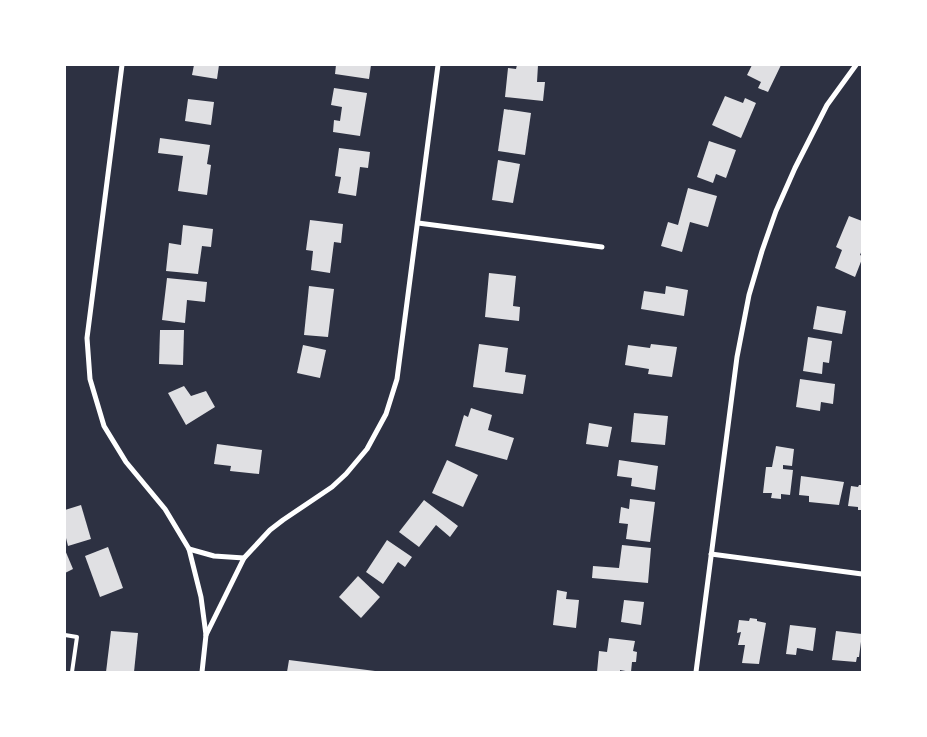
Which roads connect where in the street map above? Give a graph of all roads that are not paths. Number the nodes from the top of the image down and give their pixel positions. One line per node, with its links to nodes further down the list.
1 (122, 65): 6 (street)
2 (438, 65): 4 (street)
3 (856, 65): 7 (street)
4 (418, 223): 5 (street); 8 (street)
5 (602, 247)
6 (189, 549): 8 (street); 11 (street)
7 (711, 554): 9 (street); 14 (street)
8 (244, 558): 11 (street)
9 (862, 574)
10 (65, 635): 12 (lane)
11 (206, 635): 13 (street)
12 (72, 672)
13 (202, 672)
14 (696, 672)

